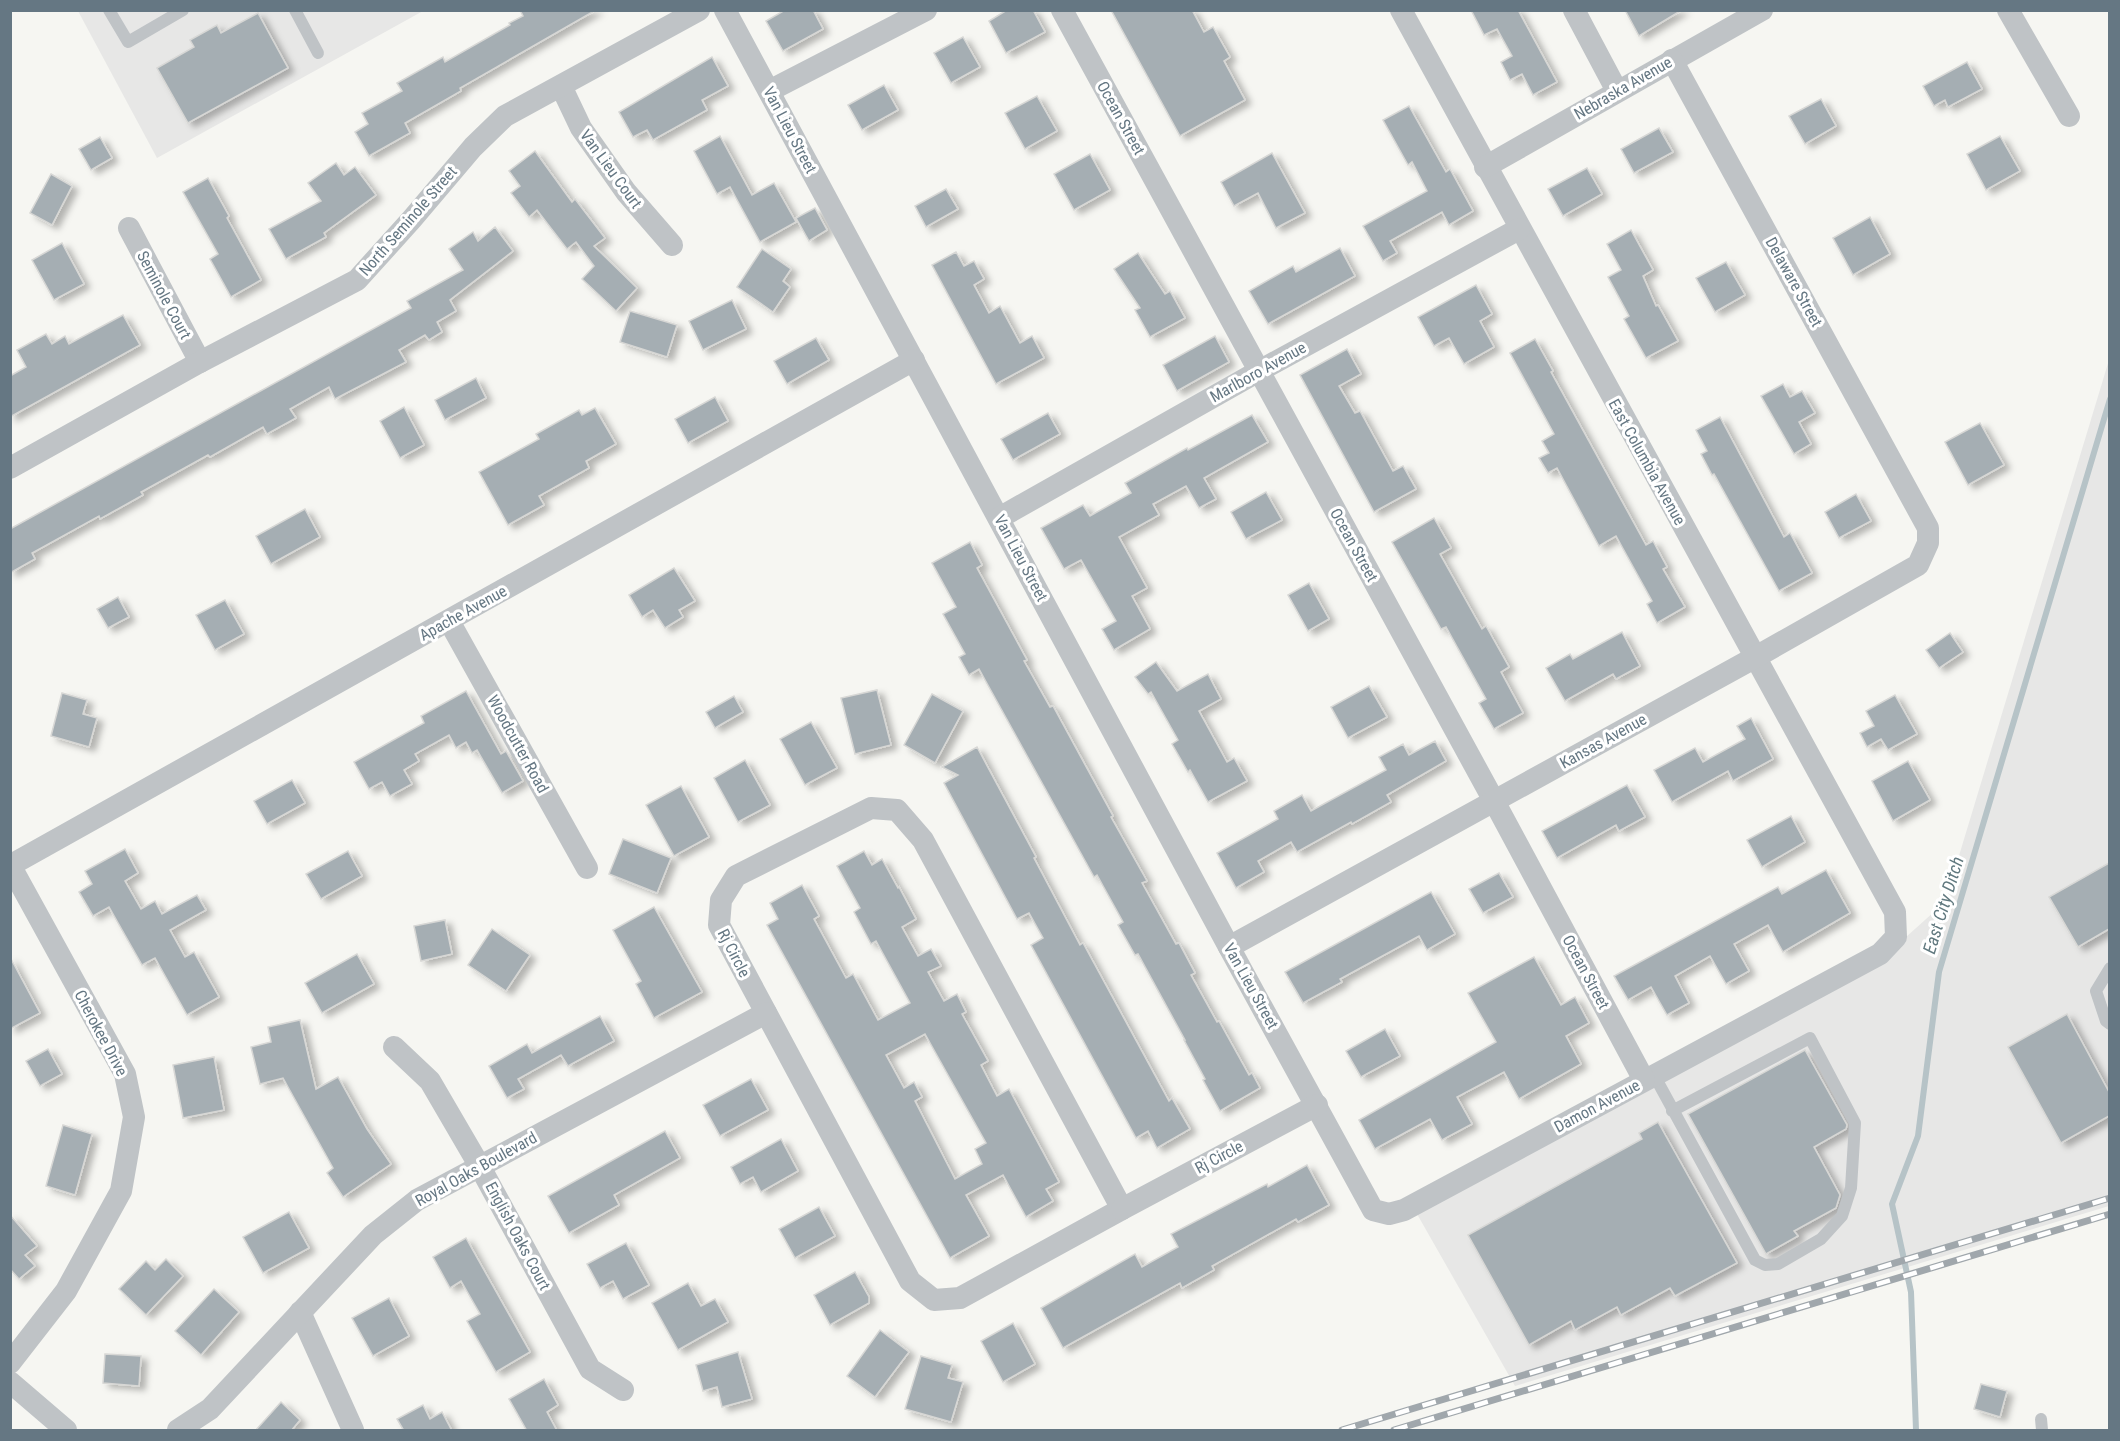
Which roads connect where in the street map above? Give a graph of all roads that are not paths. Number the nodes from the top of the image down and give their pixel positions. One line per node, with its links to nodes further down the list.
1 (109, 10): 2 (lane)
2 (183, 10)
3 (295, 10): 12 (lane)
4 (699, 10): 14 (street, North Seminole Street)
5 (725, 10): 16 (street, Van Lieu Street)
6 (926, 10): 16 (street)
7 (1062, 10): 24 (street, Ocean Street)
8 (1401, 10): 18 (street, East Columbia Avenue)
9 (1574, 10): 15 (street)
10 (1762, 10): 13 (street, Nebraska Avenue)
11 (2008, 10): 17 (street)
12 (318, 53)
13 (1672, 60): 15 (street, Nebraska Avenue); 26 (street, Delaware Street)
14 (561, 86): 21 (street, Van Lieu Court); 23 (street, North Seminole Street)
15 (1617, 91): 18 (street, Nebraska Avenue)
16 (769, 92): 22 (street, Van Lieu Street)
17 (2069, 116)
18 (1485, 167): 20 (street, East Columbia Avenue)
19 (129, 228): 23 (street, Seminole Court)
20 (1519, 229): 24 (street, Marlboro Avenue); 29 (street, East Columbia Avenue)
21 (672, 244)
22 (914, 360): 27 (street, Van Lieu Street); 28 (street, Apache Avenue)
23 (200, 362): 25 (street, North Seminole Street)
24 (1259, 371): 27 (street, Marlboro Avenue); 30 (street, Ocean Street)
25 (10, 468)
26 (1916, 504): 29 (street, Kansas Avenue)
27 (999, 518): 34 (street, Van Lieu Street)
28 (449, 621): 31 (street, Apache Avenue); 32 (street, Woodcutter Road)
29 (1754, 658): 30 (street, Kansas Avenue); 33 (street, East Columbia Avenue)
30 (1494, 801): 34 (street, Kansas Avenue); 39 (street, Ocean Street)
31 (11, 865): 45 (street, Cherokee Drive)
32 (587, 867)
33 (1895, 912): 39 (street, Damon Avenue)
34 (1229, 947): 40 (street, Van Lieu Street)
35 (2109, 968): 37 (lane)
36 (766, 1013): 42 (street, Royal Oaks Boulevard); 43 (street, Rj Circle); 43 (street, Rj Circle)
37 (2109, 1024)
38 (394, 1047): 42 (street, English Oaks Court)
39 (1649, 1077): 40 (street, Damon Avenue); 41 (lane)
40 (1317, 1105): 43 (street, Rj Circle)
41 (1672, 1111): 41 (lane)
42 (480, 1165): 44 (street, Royal Oaks Boulevard); 47 (street, English Oaks Court)
43 (1122, 1209)
44 (300, 1312): 49 (street, Royal Oaks Boulevard); 50 (street)
45 (10, 1363)
46 (10, 1382): 48 (street)
47 (623, 1390)
48 (66, 1431)
49 (178, 1431)
50 (353, 1431)

